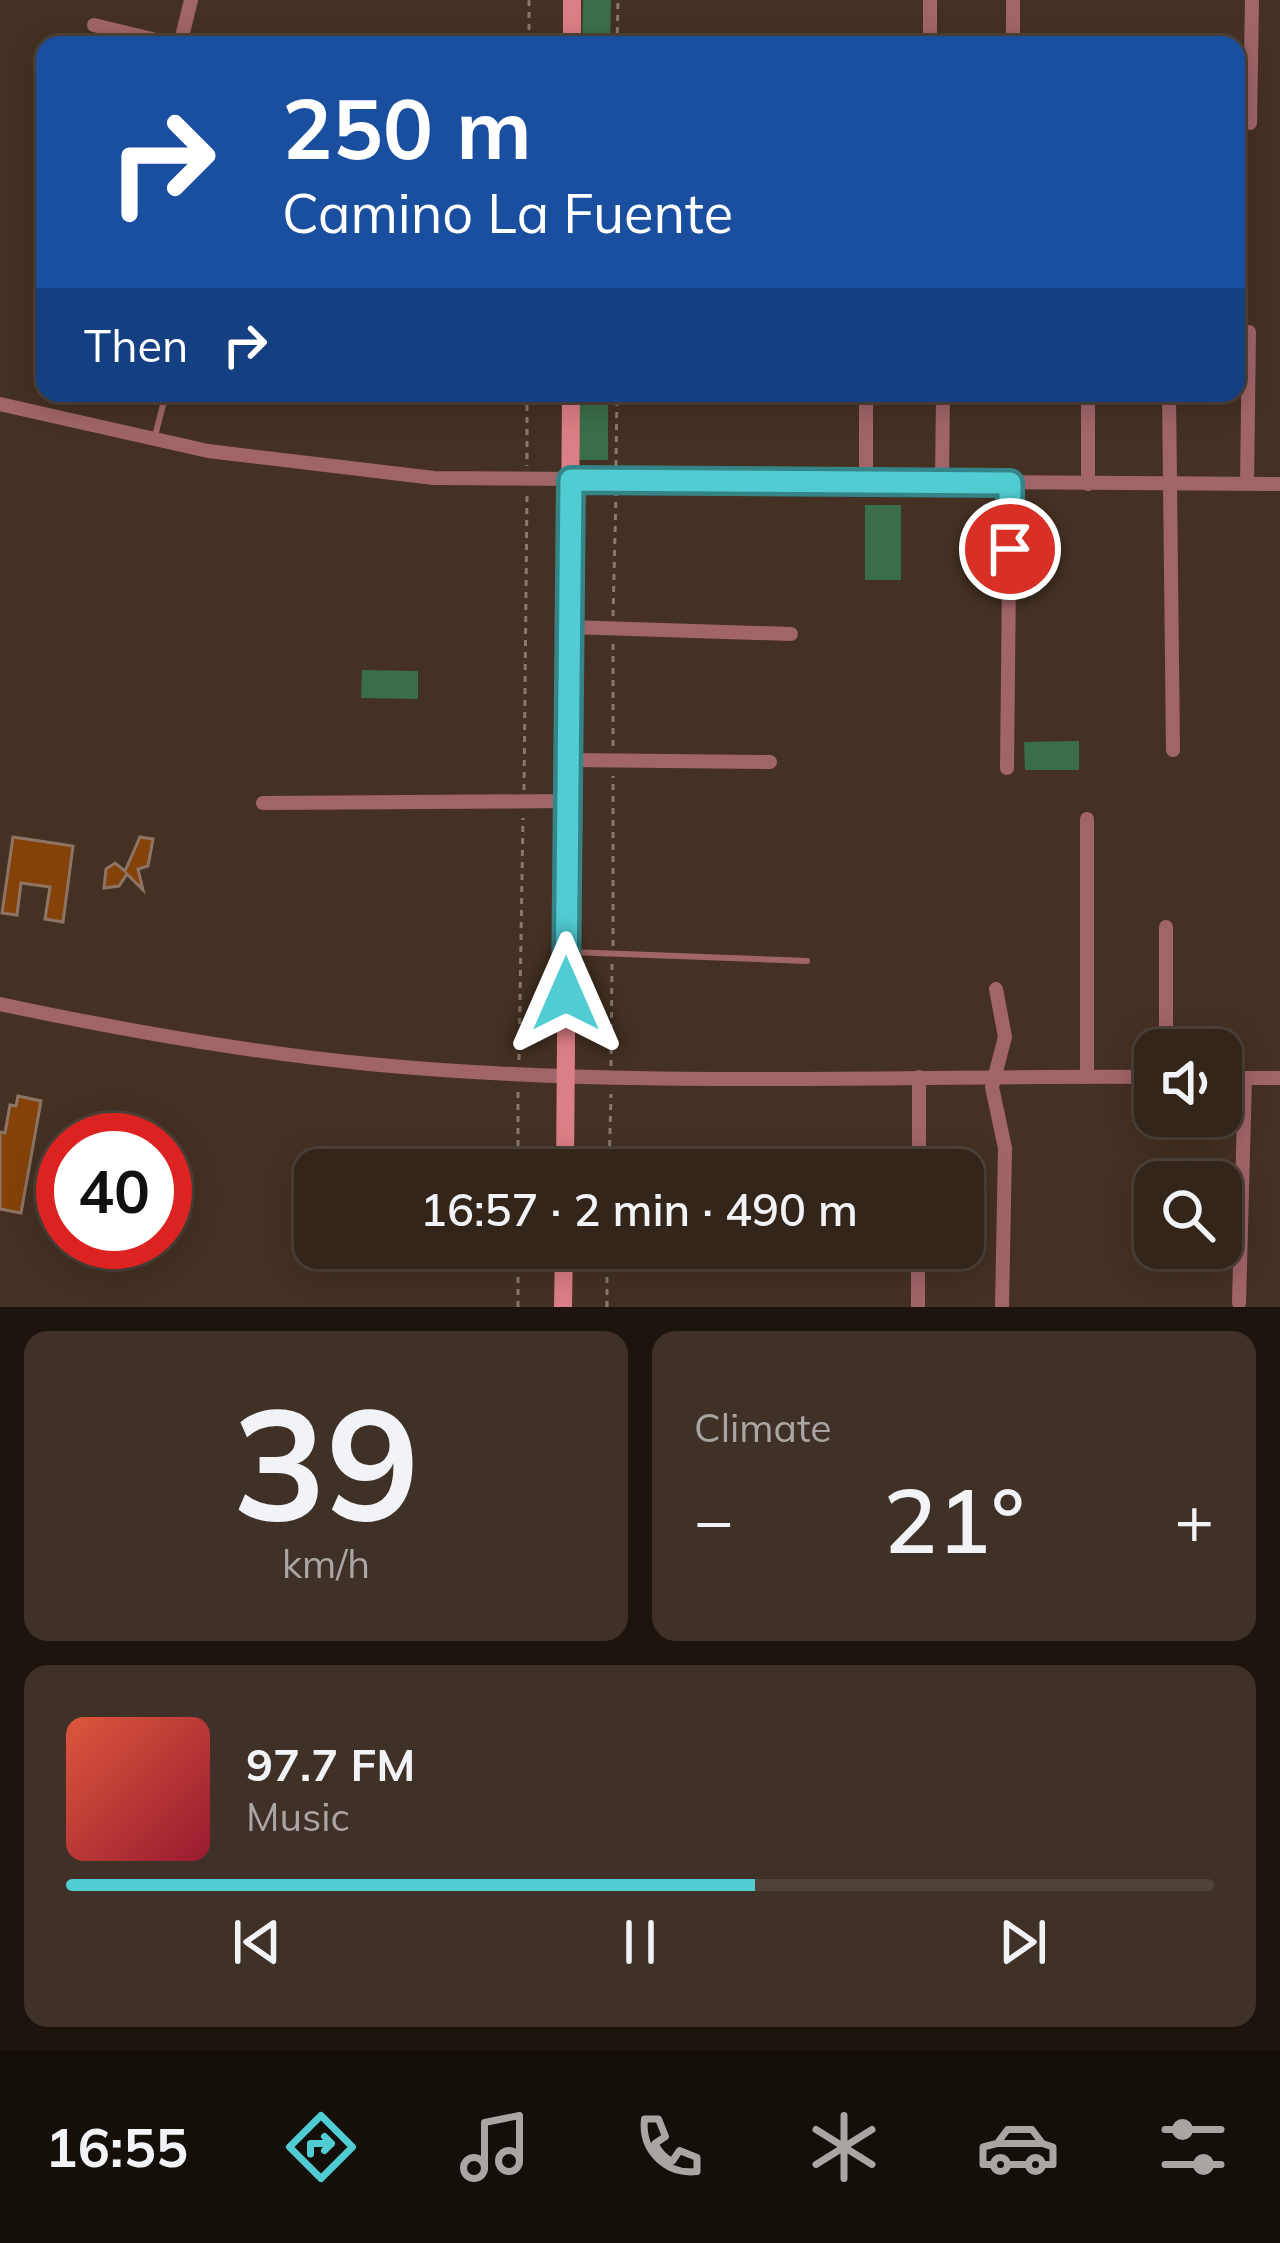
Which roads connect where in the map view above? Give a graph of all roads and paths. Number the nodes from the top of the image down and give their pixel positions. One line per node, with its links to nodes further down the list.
1 (191, 0): 10 (street)
2 (529, 0): 11 (path)
3 (572, 0): 12 (street)
4 (618, 0): 13 (path)
5 (930, 0): 14 (street)
6 (1012, 0): 15 (street)
7 (1252, 0): 16 (street)
8 (94, 26): 9 (street)
9 (138, 36)
10 (181, 36)
11 (529, 36)
12 (572, 36)
13 (617, 36)
14 (930, 36)
15 (1013, 36)
16 (1250, 123)
17 (1249, 332): 35 (street)
18 (164, 402): 27 (lane)
19 (527, 402): 29 (path)
20 (571, 402): 28 (street)
21 (617, 402): 30 (path)
22 (866, 402): 31 (street)
23 (943, 402): 32 (street)
24 (1088, 402): 34 (street)
25 (1169, 402): 37 (street)
26 (0, 404): 27 (street)
27 (153, 441): 29 (street)
28 (571, 480): 29 (street); 30 (street); 38 (street)
29 (527, 481): 47 (path)
30 (616, 481): 31 (street); 39 (path)
31 (866, 482): 32 (street)
32 (942, 483): 33 (street)
33 (1010, 483): 34 (street); 45 (street)
34 (1088, 484): 37 (street)
35 (1247, 484): 36 (street); 37 (street)
36 (1280, 484)
37 (1169, 485): 41 (street)
38 (569, 627): 39 (street); 42 (street)
39 (613, 629): 40 (street); 43 (path)
40 (791, 634)
41 (1173, 750)
42 (568, 760): 43 (street); 46 (street)
43 (613, 760): 44 (street); 52 (path)
44 (770, 762)
45 (1007, 768)
46 (567, 801): 47 (street); 51 (street)
47 (523, 802): 48 (street); 57 (path)
48 (263, 803)
49 (1087, 819): 62 (street)
50 (1166, 927): 56 (street)
51 (566, 952): 52 (lane); 58 (street)
52 (613, 955): 53 (lane); 59 (path)
53 (806, 962)
54 (996, 989): 60 (street)
55 (0, 1004): 57 (street)
56 (1166, 1029)
57 (518, 1073): 58 (street); 66 (path)
58 (566, 1075): 59 (street); 67 (street)
59 (611, 1076): 61 (street); 68 (path)
60 (998, 1076): 61 (street); 62 (street); 79 (street)
61 (919, 1077): 69 (street)
62 (1087, 1077): 63 (street)
63 (1134, 1077)
64 (1245, 1078): 65 (street); 74 (street)
65 (1280, 1078)
66 (518, 1149)
67 (565, 1149)
68 (609, 1149)
69 (919, 1149)
70 (518, 1269): 75 (path)
71 (564, 1269): 76 (street)
72 (607, 1269): 77 (path)
73 (918, 1269): 78 (street)
74 (1239, 1303)
75 (518, 1307)
76 (563, 1307)
77 (607, 1307)
78 (918, 1307)
79 (1003, 1307)

